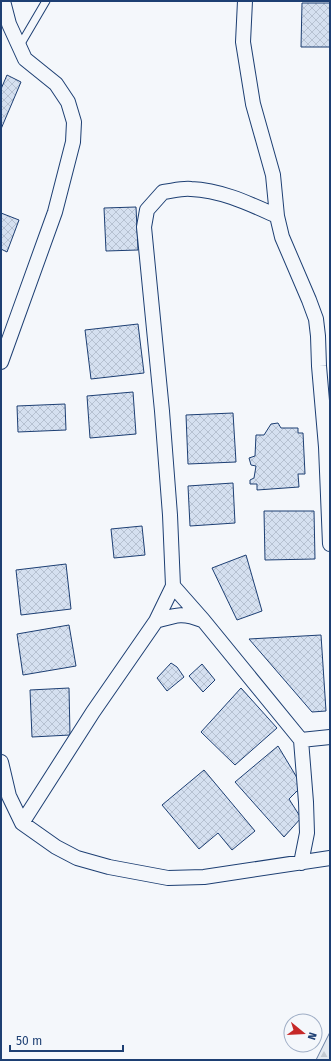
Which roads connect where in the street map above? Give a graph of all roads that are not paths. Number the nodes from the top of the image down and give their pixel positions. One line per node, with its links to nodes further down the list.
1 (3, 1): 4 (street)
2 (46, 1): 4 (lane)
3 (246, 1): 5 (street)
4 (19, 48): 7 (street)
5 (277, 216): 6 (street); 9 (street)
6 (324, 338): 8 (street)
7 (1, 362)
8 (330, 544)
9 (173, 586): 10 (street); 11 (street)
10 (203, 620): 11 (street); 13 (street)
11 (156, 622): 15 (street)
12 (330, 738): 13 (street)
13 (301, 740): 17 (street)
14 (1, 762): 15 (street)
15 (22, 823): 17 (street)
16 (330, 858): 17 (street)
17 (301, 863)

